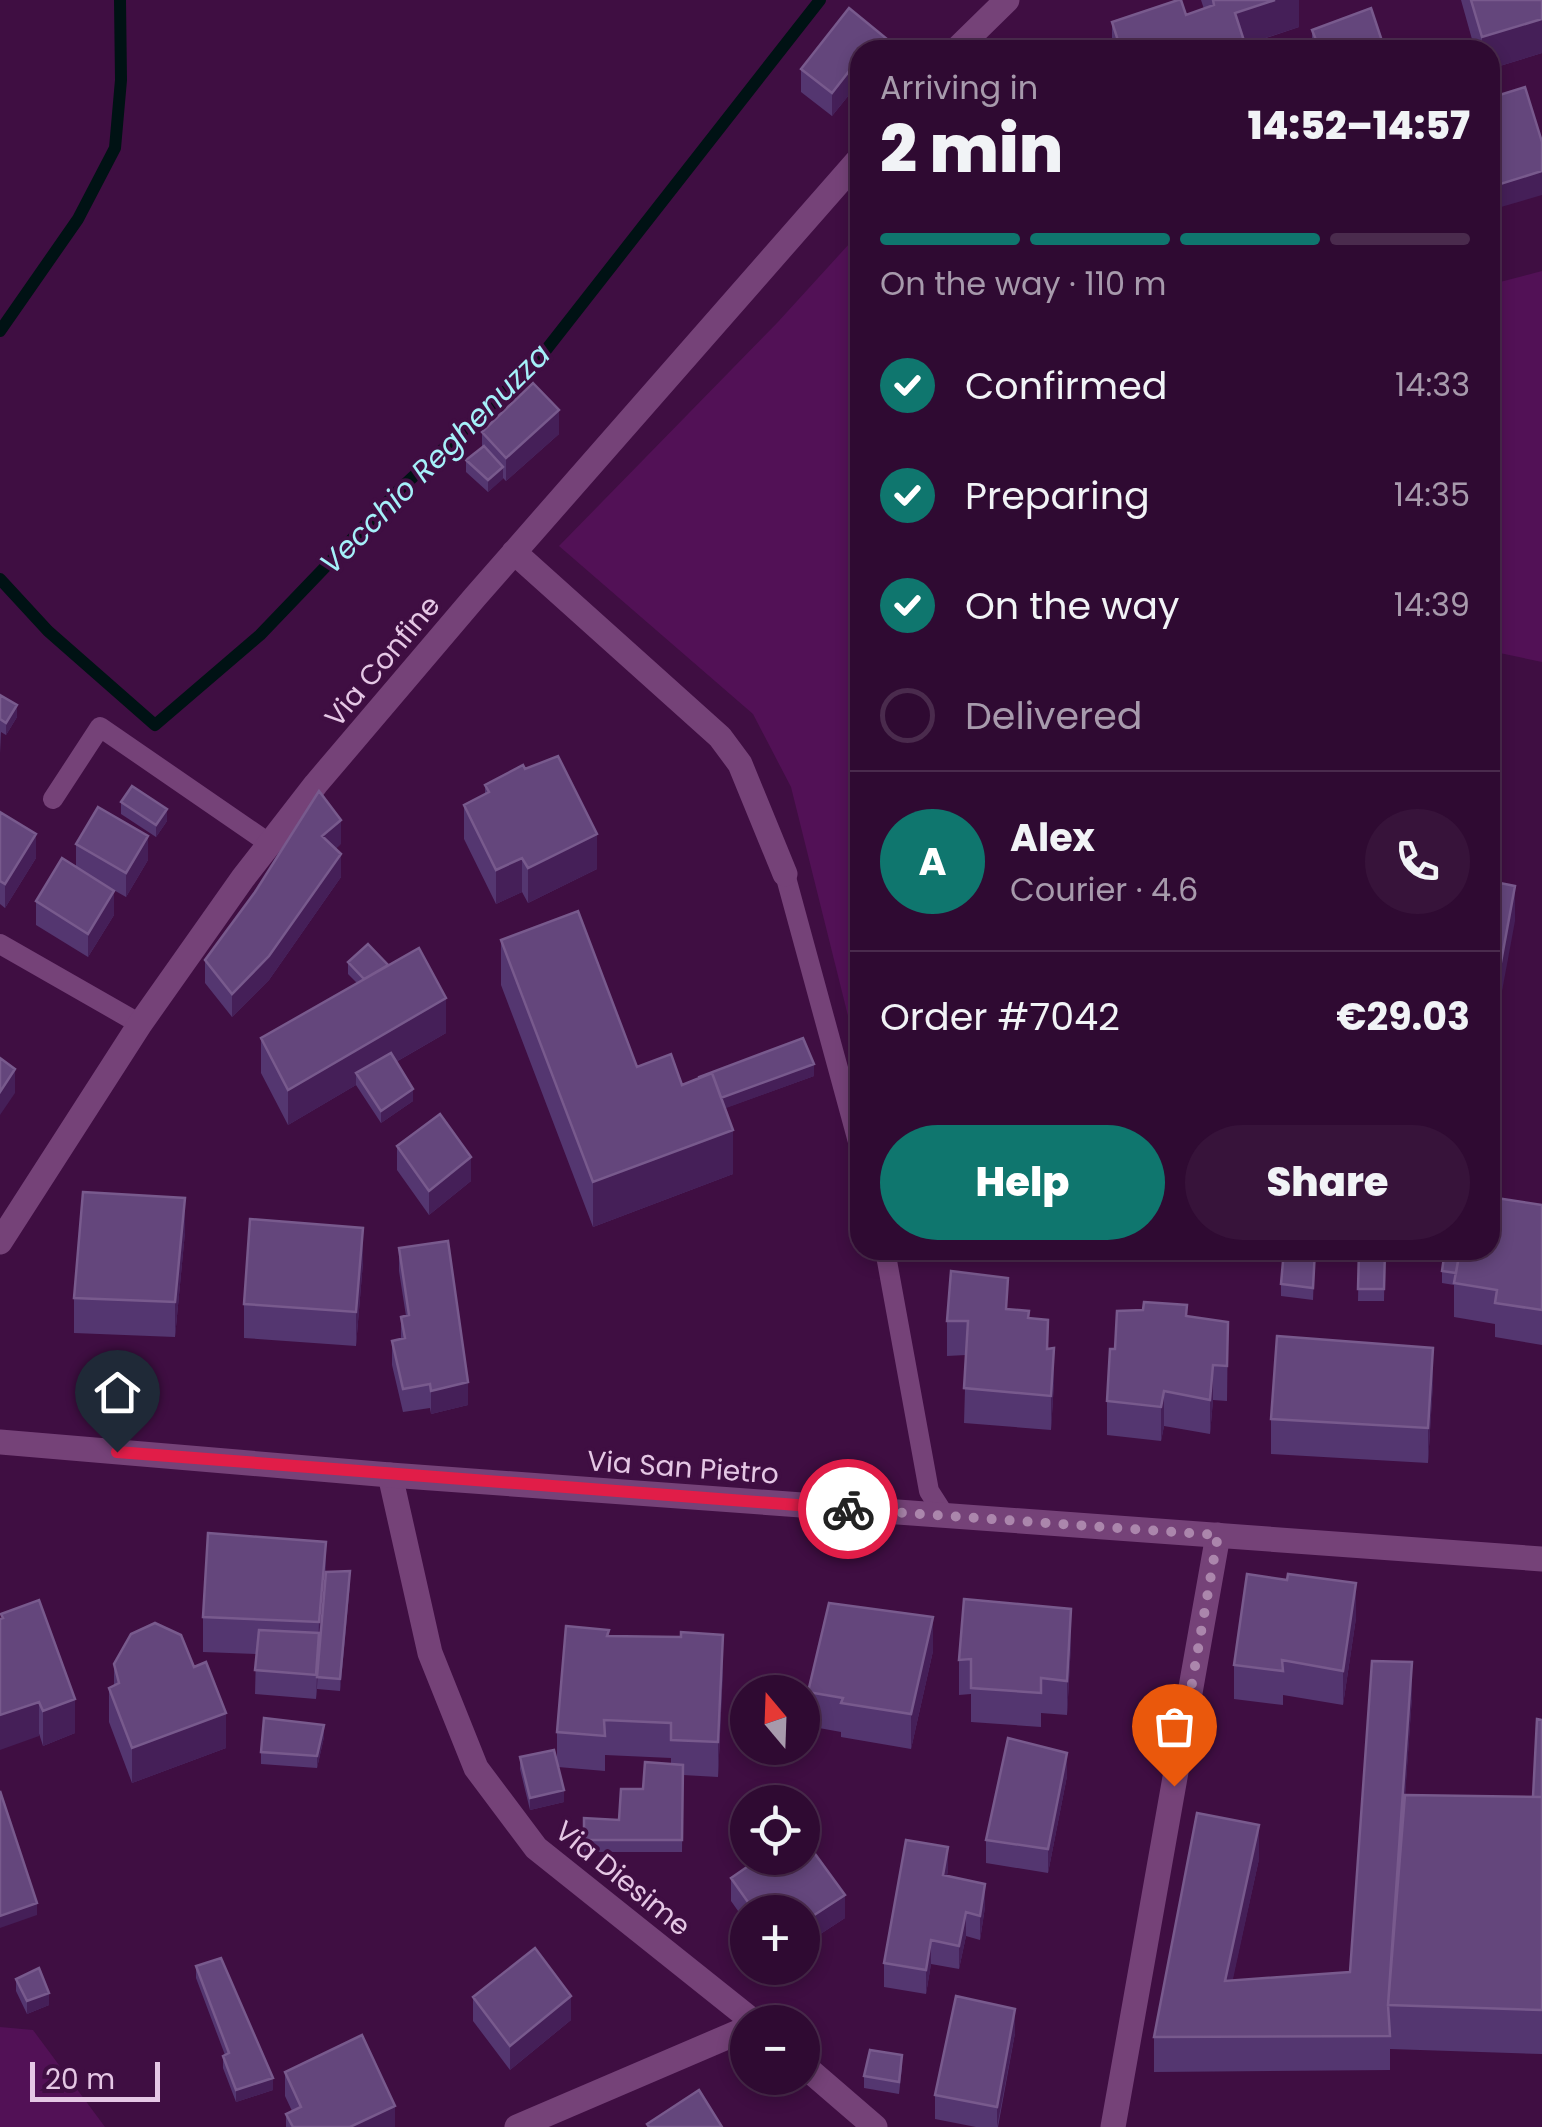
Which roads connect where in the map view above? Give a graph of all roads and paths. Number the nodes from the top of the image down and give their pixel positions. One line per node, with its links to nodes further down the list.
1 (1007, 0): 2 (street)
2 (966, 40)
3 (850, 169): 4 (street, Via Confine)
4 (514, 552): 6 (street, Via Confine); 7 (street)
5 (53, 799): 6 (lane)
6 (270, 844): 9 (street, Via Confine)
7 (785, 874): 10 (lane)
8 (0, 944): 9 (lane)
9 (140, 1024): 11 (street, Via Confine)
10 (850, 1113)
11 (0, 1242)
12 (887, 1260): 15 (lane)
13 (0, 1442): 14 (street, Via San Pietro)
14 (390, 1476): 15 (street, Via San Pietro); 18 (street, Via Diesime)
15 (945, 1516): 16 (street, Via San Pietro)
16 (1218, 1535): 17 (street, Via San Pietro); 23 (street)
17 (1542, 1559)
18 (733, 2005)
19 (730, 2036): 21 (street)
20 (820, 2080): 22 (street)
21 (518, 2127)
22 (875, 2127)
23 (1113, 2127)

